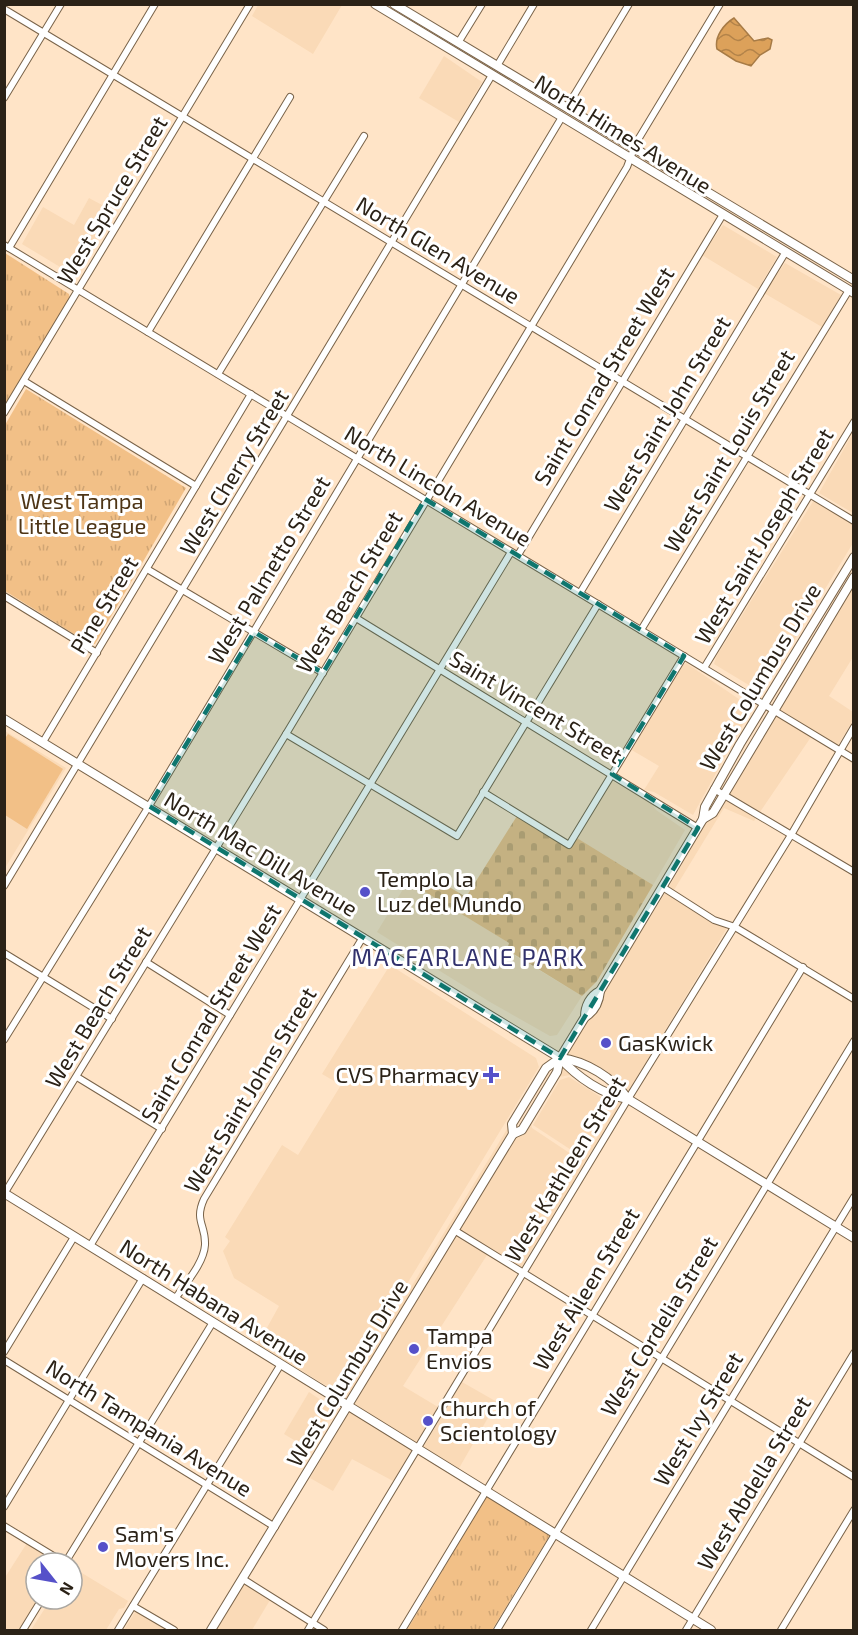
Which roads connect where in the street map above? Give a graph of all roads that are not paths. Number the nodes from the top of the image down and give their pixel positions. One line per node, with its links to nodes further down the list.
1 (61, 4): 11 (street)
2 (155, 4): 15 (street)
3 (250, 4): 20 (street, West Spruce Street)
4 (375, 4): 13 (street, North Himes Avenue)
5 (394, 4): 12 (street, North Himes Avenue)
6 (482, 4): 12 (street)
7 (534, 4): 14 (street)
8 (629, 4): 19 (street)
9 (720, 4): 23 (street, West Beach Street)
10 (4, 9): 11 (street, North Glen Avenue)
11 (44, 32): 15 (street, North Glen Avenue); 18 (street)
12 (458, 43): 14 (street, North Himes Avenue)
13 (459, 55): 14 (street); 16 (street, North Himes Avenue)
14 (497, 66): 19 (street, North Himes Avenue)
15 (113, 74): 20 (street, North Glen Avenue); 31 (street)
16 (492, 75): 19 (street); 21 (street, North Himes Avenue); 29 (street, West Cherry Street)
17 (290, 97): 24 (street)
18 (4, 98)
19 (564, 106): 23 (street, North Himes Avenue)
20 (182, 117): 24 (street, North Glen Avenue); 35 (street, West Spruce Street)
21 (562, 117): 25 (street, North Himes Avenue); 34 (street, West Palmetto Street)
22 (364, 136): 26 (street)
23 (633, 150): 25 (street, West Beach Street); 30 (street, North Himes Avenue)
24 (252, 159): 26 (street, North Glen Avenue); 38 (street)
25 (630, 160): 27 (street, North Himes Avenue); 37 (street, West Beach Street)
26 (322, 202): 29 (street, North Glen Avenue); 39 (street)
27 (722, 216): 28 (street, North Himes Avenue); 41 (street, Saint Conrad Street West)
28 (741, 227): 30 (street); 32 (street, North Himes Avenue)
29 (390, 243): 34 (street, North Glen Avenue); 44 (street, West Cherry Street)
30 (789, 243): 33 (street, North Himes Avenue)
31 (7, 246): 35 (street, North Lincoln Avenue)
32 (785, 253): 33 (street); 36 (street, North Himes Avenue); 45 (street, West Saint John Street)
33 (849, 278)
34 (460, 285): 37 (street, North Glen Avenue); 48 (street, West Palmetto Street)
35 (79, 290): 38 (street, North Lincoln Avenue); 40 (street, West Spruce Street)
36 (851, 291): 47 (street, West Saint Louis Street)
37 (529, 326): 41 (street, North Glen Avenue); 51 (street, West Beach Street)
38 (148, 332): 39 (street, North Lincoln Avenue)
39 (218, 374): 42 (street, North Lincoln Avenue)
40 (24, 381): 43 (street, West Spruce Street); 49 (street)
41 (622, 381): 45 (street, North Glen Avenue); 53 (street, Saint Conrad Street West)
42 (251, 394): 44 (street, North Lincoln Avenue); 49 (street, Pine Street)
43 (4, 414)
44 (288, 416): 48 (street, North Lincoln Avenue); 57 (street, West Cherry Street)
45 (684, 419): 47 (street, North Glen Avenue); 58 (street, West Saint John Street)
46 (854, 422): 50 (street, West Saint Joseph Street)
47 (747, 456): 50 (street, North Glen Avenue); 62 (street, West Saint Louis Street)
48 (357, 458): 51 (street, North Lincoln Avenue); 63 (street, West Palmetto Street)
49 (196, 486): 55 (street, Pine Street)
50 (810, 494): 52 (street, North Glen Avenue); 66 (street, West Saint Joseph Street)
51 (425, 499): 53 (street, North Lincoln Avenue); 61 (street, West Beach Street)
52 (854, 521)
53 (514, 554): 58 (street, North Lincoln Avenue); 67 (street, Saint Conrad Street West)
54 (854, 556): 69 (street, West Columbus Drive)
55 (147, 569): 57 (street); 64 (street, Pine Street)
56 (854, 577): 70 (street, West Columbus Drive)
57 (184, 591): 63 (street); 78 (street, West Cherry Street)
58 (580, 593): 60 (street, North Lincoln Avenue)
59 (4, 596): 64 (street)
60 (598, 604): 62 (street, North Lincoln Avenue); 72 (street)
61 (356, 618): 67 (street, Saint Vincent Street); 68 (street, West Beach Street)
62 (641, 630): 65 (street, North Lincoln Avenue)
63 (254, 632): 68 (street); 84 (street, West Palmetto Street)
64 (97, 653): 75 (street, Pine Street)
65 (684, 656): 66 (street, North Lincoln Avenue); 79 (street, West Saint Joseph Street)
66 (704, 668): 69 (street, North Lincoln Avenue)
67 (440, 670): 72 (street, Saint Vincent Street); 80 (street, Saint Conrad Street West)
68 (323, 673): 74 (street, West Beach Street)
69 (764, 704): 70 (street, North Lincoln Avenue); 81 (street, West Columbus Drive)
70 (773, 710): 76 (street, North Lincoln Avenue); 83 (street, West Columbus Drive)
71 (4, 718): 75 (street, North Mac Dill Avenue)
72 (526, 722): 79 (street, Saint Vincent Street); 82 (street)
73 (854, 727): 76 (street, West Kathleen Street)
74 (286, 734): 80 (street); 88 (street, West Beach Street)
75 (43, 742): 78 (street, North Mac Dill Avenue)
76 (839, 750): 77 (street, North Lincoln Avenue); 87 (street, West Kathleen Street)
77 (854, 759)
78 (79, 764): 84 (street, North Mac Dill Avenue); 90 (street, West Cherry Street)
79 (612, 774): 82 (street, West Saint Joseph Street); 86 (street, Saint Vincent Street)
80 (371, 785): 82 (street); 92 (street, Saint Conrad Street West)
81 (714, 789): 83 (street); 85 (street, West Columbus Drive)
82 (483, 792)
83 (723, 795): 85 (street, West Columbus Drive); 87 (street)
84 (149, 806): 88 (street, North Mac Dill Avenue); 98 (street, West Palmetto Street)
85 (704, 819): 86 (street, West Columbus Drive)
86 (698, 828): 91 (street, West Columbus Drive)
87 (791, 835): 89 (street); 93 (street, West Kathleen Street)
88 (217, 848): 92 (street, North Mac Dill Avenue); 96 (street, West Beach Street)
89 (853, 872)
90 (4, 886)
91 (664, 888): 93 (street); 104 (street, West Columbus Drive)
92 (301, 899): 94 (street, North Mac Dill Avenue); 100 (street, Saint Conrad Street West)
93 (735, 927): 97 (street); 106 (street, West Kathleen Street)
94 (363, 937): 104 (street, North Mac Dill Avenue); 119 (street, West Saint Johns Street)
95 (4, 953): 98 (street)
96 (146, 962): 100 (street); 101 (street, West Beach Street)
97 (803, 967): 99 (street); 108 (street, West Aileen Street)
98 (43, 977): 101 (street); 102 (street, West Palmetto Street)
99 (854, 999)
100 (230, 1015): 107 (street, Saint Conrad Street West)
101 (112, 1019): 105 (street, West Beach Street)
102 (4, 1040)
103 (854, 1041): 109 (street, West Cordelia Street)
104 (560, 1058): 106 (street, North Mac Dill Avenue); 113 (street, West Columbus Drive)
105 (77, 1077): 107 (street); 110 (street, West Beach Street)
106 (628, 1099): 108 (street, North Mac Dill Avenue); 117 (street, West Kathleen Street)
107 (162, 1129): 116 (street, Saint Conrad Street West)
108 (697, 1141): 109 (street, North Mac Dill Avenue); 120 (street, West Aileen Street)
109 (767, 1184): 112 (street, North Mac Dill Avenue); 124 (street, West Cordelia Street)
110 (5, 1194): 114 (street, North Habana Avenue)
111 (854, 1197): 112 (street, West Ivy Street)
112 (836, 1227): 115 (street, North Mac Dill Avenue); 128 (street, West Ivy Street)
113 (454, 1230): 117 (street); 129 (street, West Columbus Drive)
114 (74, 1237): 116 (street, North Habana Avenue); 122 (street)
115 (854, 1238)
116 (90, 1246): 118 (street, North Habana Avenue)
117 (522, 1273): 120 (street); 132 (street, West Kathleen Street)
118 (143, 1278): 119 (street, North Habana Avenue); 127 (street)
119 (176, 1299): 121 (street, North Habana Avenue)
120 (591, 1316): 124 (street); 135 (street, West Aileen Street)
121 (213, 1322): 126 (street, North Habana Avenue); 130 (street)
122 (4, 1352)
123 (854, 1353): 131 (street, West Abdella Street)
124 (661, 1358): 128 (street); 140 (street, West Cordelia Street)
125 (4, 1360): 127 (street, North Tampania Avenue)
126 (281, 1364): 129 (street, North Habana Avenue); 134 (street)
127 (69, 1400): 130 (street, North Tampania Avenue); 136 (street)
128 (730, 1400): 131 (street); 143 (street, West Ivy Street)
129 (349, 1406): 132 (street, North Habana Avenue); 139 (street, West Columbus Drive)
130 (139, 1443): 134 (street, North Tampania Avenue); 142 (street)
131 (799, 1443): 133 (street); 147 (street, West Abdella Street)
132 (418, 1449): 135 (street, North Habana Avenue); 148 (street, West Kathleen Street)
133 (854, 1477)
134 (207, 1486): 139 (street, North Tampania Avenue); 145 (street)
135 (485, 1491): 140 (street, North Habana Avenue); 155 (street, West Aileen Street)
136 (4, 1507)
137 (854, 1510): 160 (street)
138 (4, 1526): 141 (street)
139 (275, 1527): 144 (street, West Columbus Drive)
140 (555, 1534): 143 (street, North Habana Avenue); 156 (street, West Cordelia Street)
141 (45, 1551)
142 (72, 1551)
143 (624, 1576): 147 (street, North Habana Avenue); 157 (street, West Ivy Street)
144 (243, 1579): 148 (street); 152 (street, West Columbus Drive)
145 (133, 1606): 150 (street); 151 (street)
146 (35, 1611): 149 (street)
147 (693, 1619): 158 (street, West Abdella Street); 159 (street, North Habana Avenue)
148 (312, 1623): 153 (street, West Kathleen Street); 154 (street)
149 (23, 1630)
150 (118, 1630)
151 (174, 1630)
152 (211, 1630)
153 (308, 1630)
154 (324, 1630)
155 (402, 1630)
156 (497, 1630)
157 (591, 1630)
158 (686, 1630)
159 (711, 1630)
160 (781, 1630)

